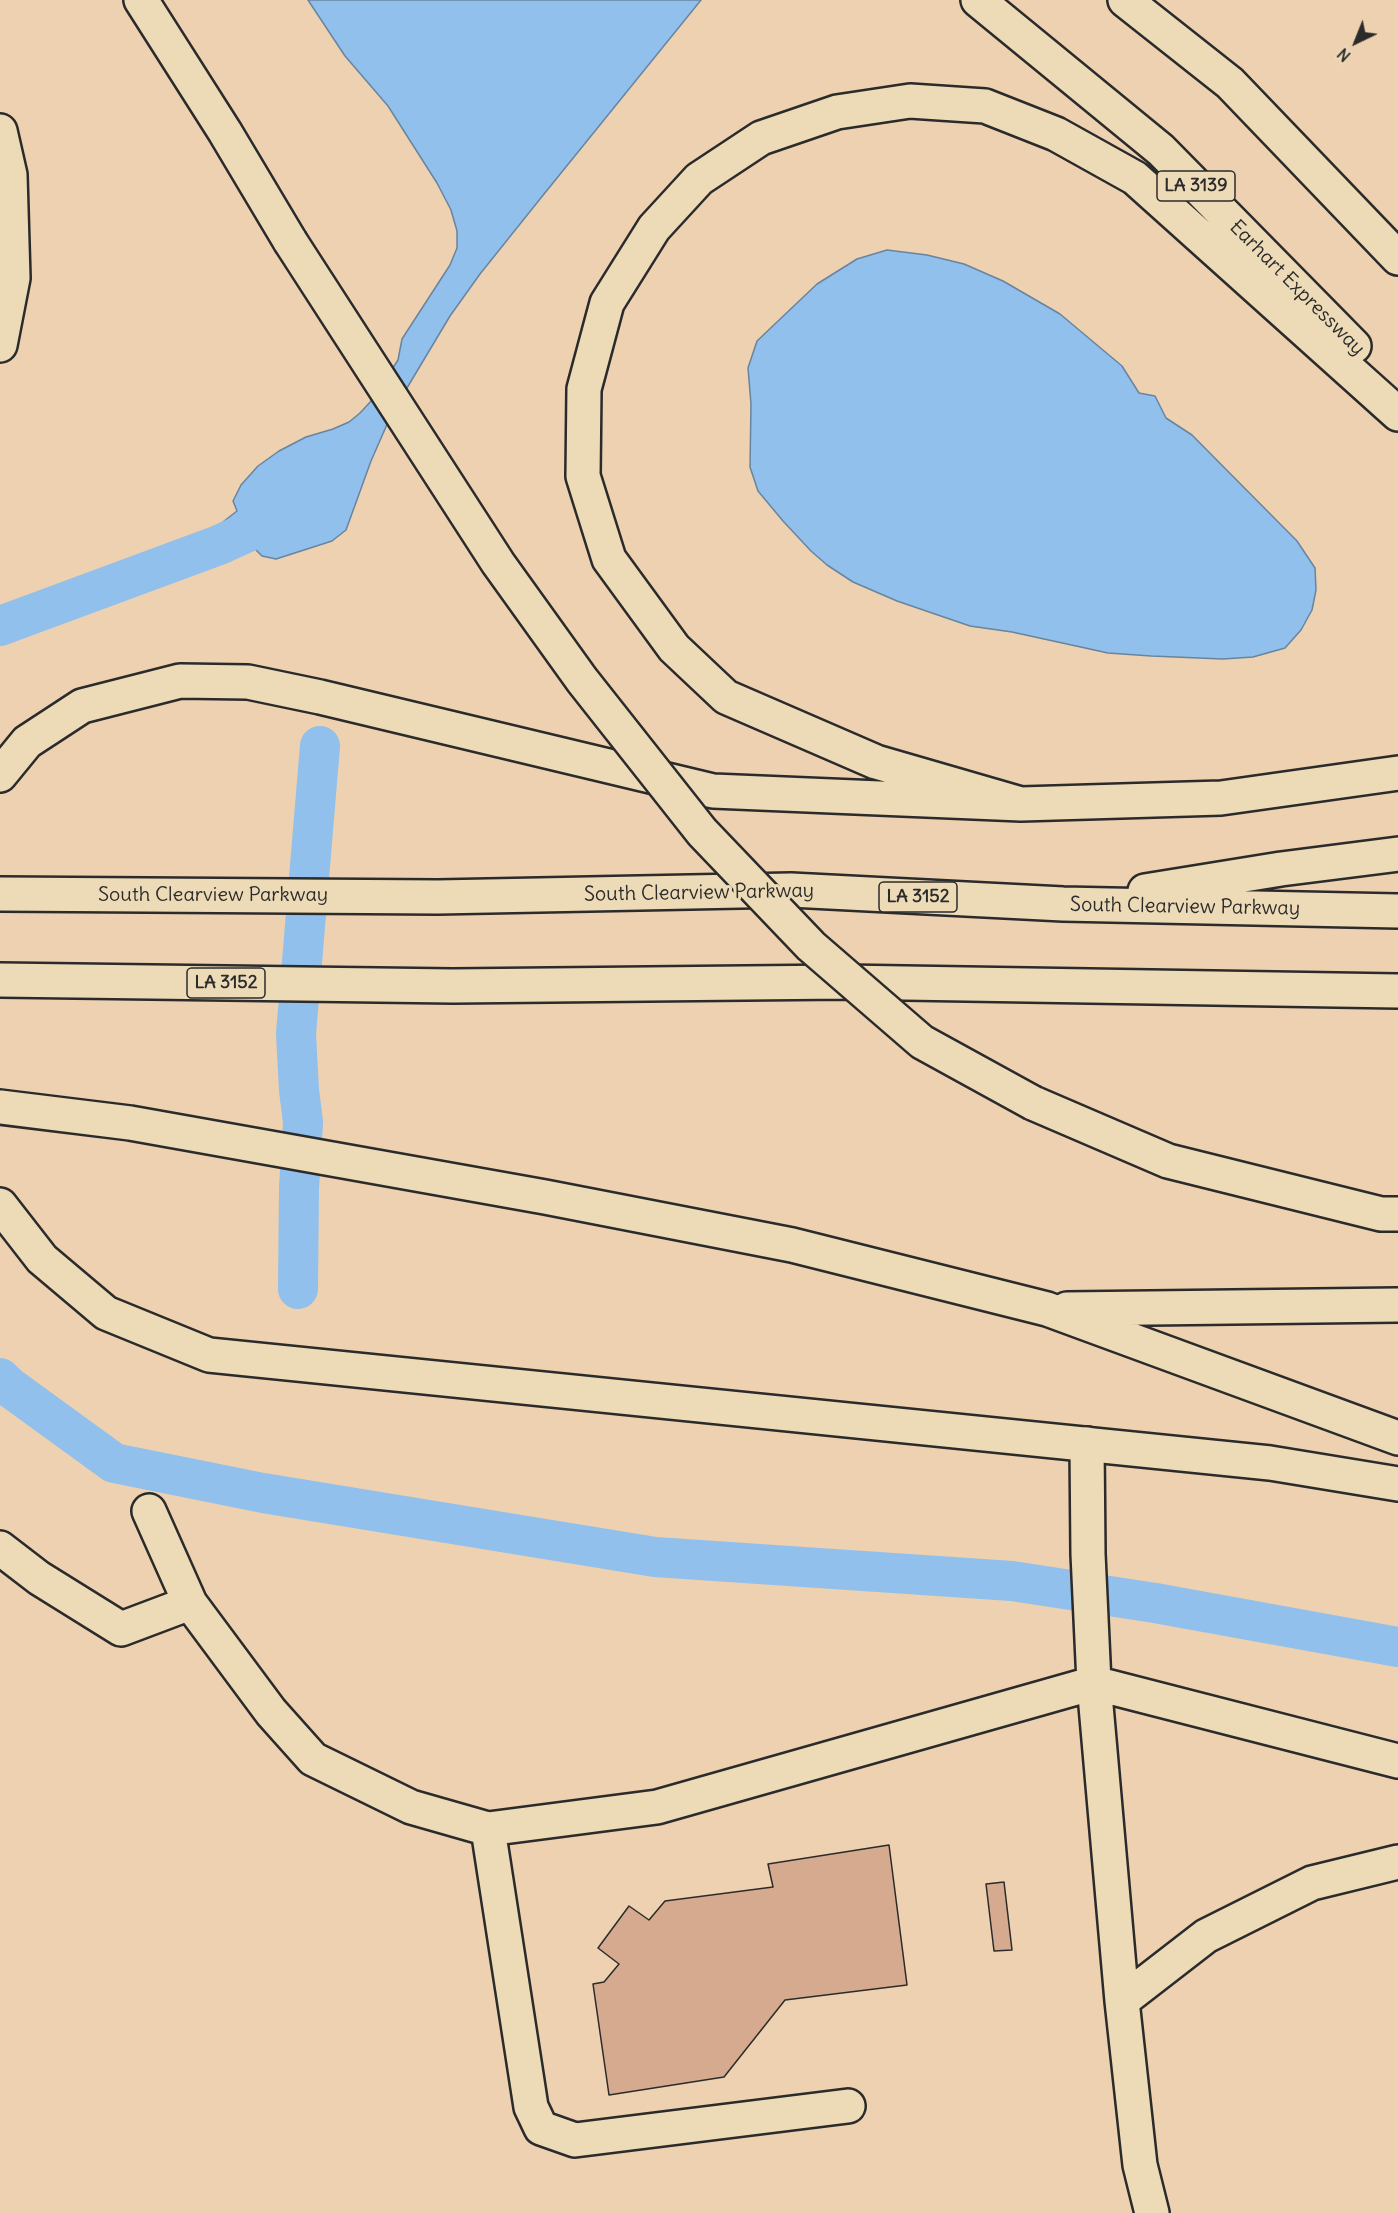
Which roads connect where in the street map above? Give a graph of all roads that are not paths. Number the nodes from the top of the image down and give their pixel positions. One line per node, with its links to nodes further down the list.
1 (141, 0): 20 (main road, bridge)
2 (978, 0): 7 (main road, Earhart Expressway / LA 3139)
3 (1125, 0): 5 (main road)
4 (0, 131): 6 (main road)
5 (1398, 258)
6 (0, 345)
7 (1398, 389)
8 (1398, 414): 11 (main road)
9 (1398, 773): 11 (main road)
10 (0, 775): 11 (main road)
11 (1021, 804)
12 (1398, 854): 14 (main road)
13 (0, 894): 14 (main road, South Clearview Parkway / LA 3152)
14 (1063, 904): 15 (main road, South Clearview Parkway / LA 3152)
15 (1398, 911)
16 (0, 980): 17 (main road, LA 3152)
17 (1398, 992)
18 (0, 1107): 22 (main road)
19 (0, 1205): 24 (main road)
20 (1398, 1214)
21 (1398, 1305): 22 (main road)
22 (1047, 1309): 23 (main road)
23 (1398, 1438)
24 (1087, 1444): 25 (main road); 29 (main road)
25 (1398, 1484)
26 (149, 1511): 28 (main road)
27 (0, 1548): 28 (main road)
28 (190, 1604): 31 (main road)
29 (1094, 1683): 30 (main road); 31 (main road); 33 (main road)
30 (1398, 1761)
31 (488, 1829): 34 (main road)
32 (1398, 1862): 33 (main road)
33 (1122, 2001): 35 (main road)
34 (848, 2106)
35 (1152, 2213)

